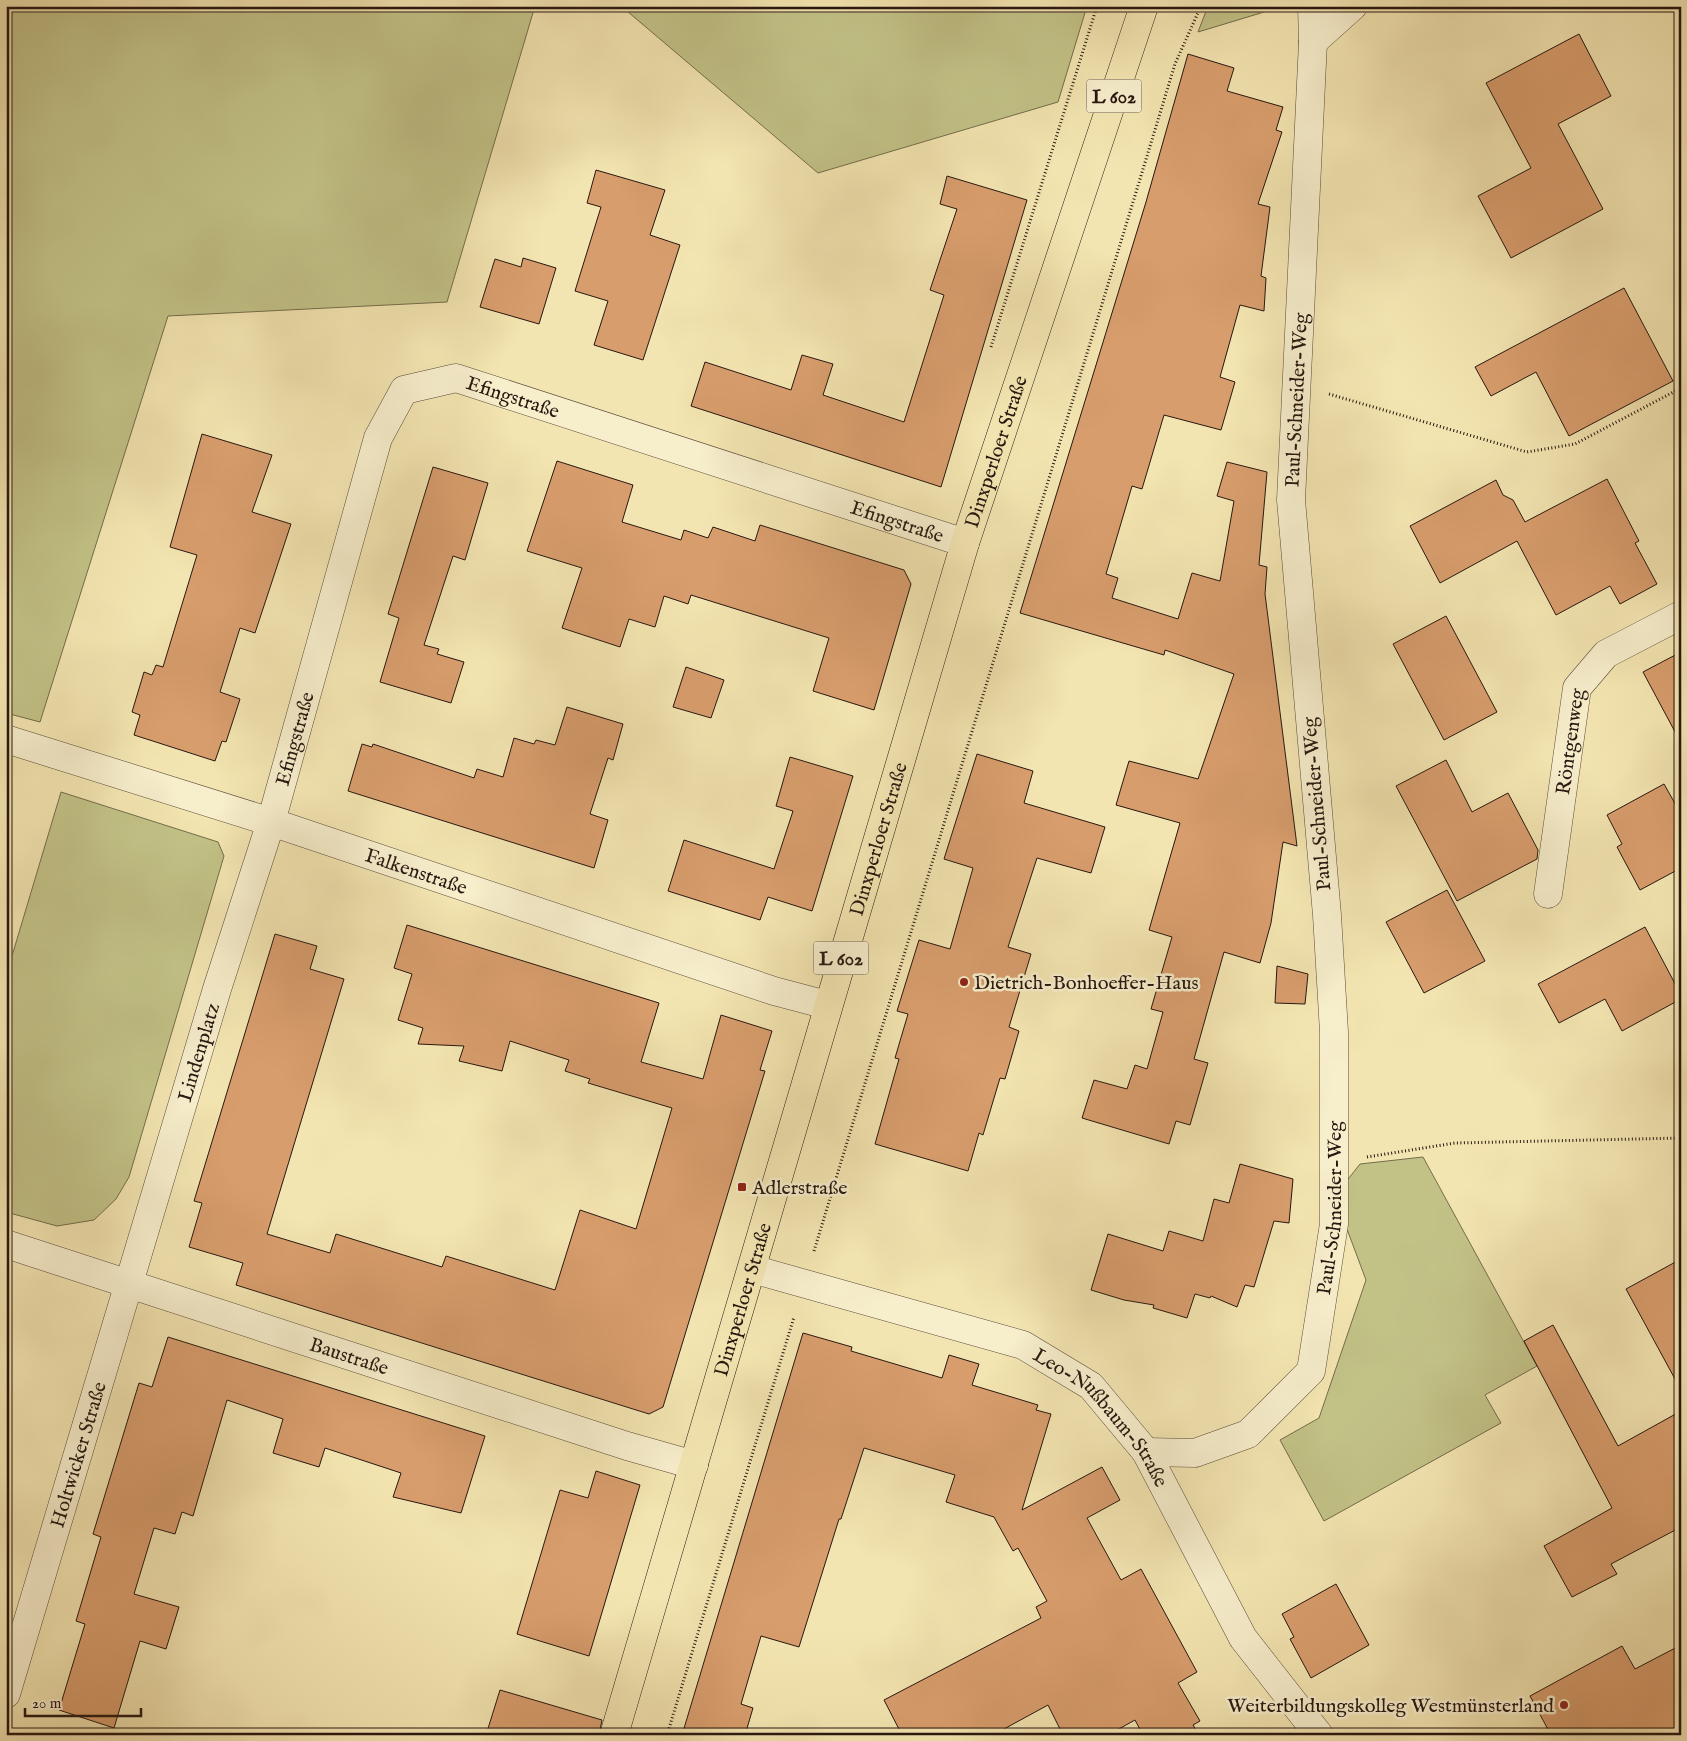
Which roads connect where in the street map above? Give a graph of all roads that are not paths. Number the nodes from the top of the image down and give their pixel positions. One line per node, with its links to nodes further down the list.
1 (1144, 6): 5 (main road, Dinxperloer Straße / L 602)
2 (1312, 6): 4 (street, Paul-Schneider-Weg)
3 (1353, 6): 4 (street)
4 (1313, 42): 14 (street, Paul-Schneider-Weg)
5 (965, 543): 8 (street, Efingstraße); 10 (main road, Dinxperloer Straße / L 602)
6 (1681, 615): 9 (street, Röntgenweg)
7 (6, 739): 8 (street, Falkenstraße)
8 (271, 822): 10 (street, Falkenstraße); 13 (street, Lindenplatz)
9 (1548, 894)
10 (827, 1005): 12 (main road, Dinxperloer Straße / L 602)
11 (6, 1244): 13 (street, Baustraße)
12 (752, 1269): 14 (street, Leo-Nußbaum-Straße); 15 (main road, Dinxperloer Straße / L 602)
13 (130, 1284): 15 (street, Baustraße); 16 (street, Holtwicker Straße)
14 (1146, 1452): 19 (street, Leo-Nußbaum-Straße)
15 (694, 1465): 18 (main road, Dinxperloer Straße / L 602)
16 (16, 1621): 17 (street, Holtwicker Straße)
17 (6, 1694)
18 (614, 1735)
19 (1319, 1735)

